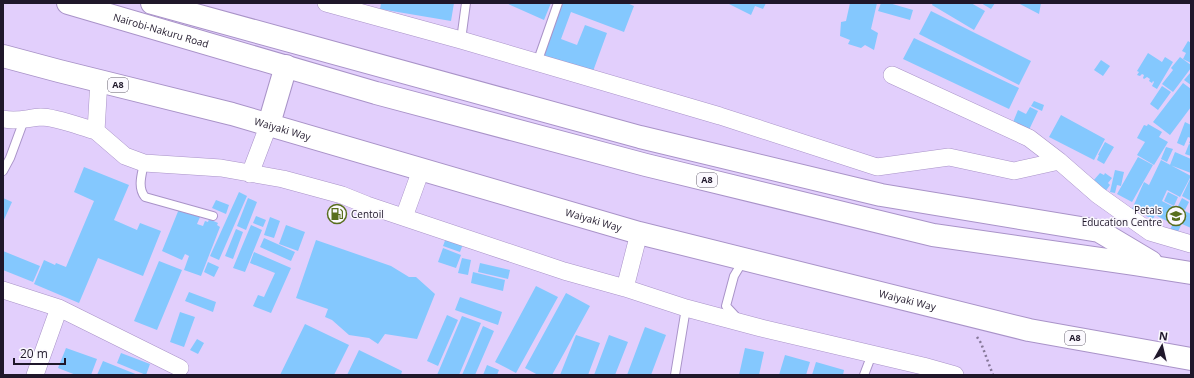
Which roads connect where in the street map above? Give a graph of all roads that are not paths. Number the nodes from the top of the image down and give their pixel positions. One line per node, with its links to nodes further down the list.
1 (68, 3): 9 (highway, Nairobi-Nakuru Road / A8)
2 (152, 3): 26 (highway)
3 (326, 3): 6 (street)
4 (466, 3): 6 (lane)
5 (558, 3): 8 (lane)
6 (461, 40): 8 (street)
7 (3, 56): 11 (highway, Waiyaki Way / A8)
8 (537, 63): 16 (street)
9 (286, 66): 14 (highway); 26 (highway, A8)
10 (892, 75): 16 (street)
11 (99, 80): 14 (highway, Waiyaki Way / A8); 15 (street)
12 (3, 119): 13 (street)
13 (24, 120): 15 (street); 19 (lane)
14 (269, 124): 18 (highway, Waiyaki Way / A8); 20 (street)
15 (96, 131): 17 (street)
16 (1059, 161): 24 (street)
17 (144, 163): 20 (street); 21 (lane)
18 (421, 170): 22 (street); 23 (highway, Waiyaki Way / A8)
19 (3, 171)
20 (250, 174): 22 (street)
21 (213, 216)
22 (404, 217): 28 (street)
23 (639, 233): 25 (highway, Waiyaki Way / A8); 28 (street)
24 (1191, 244)
25 (744, 258): 32 (lane); 34 (highway, Waiyaki Way / A8)
26 (1161, 268): 27 (highway, A8)
27 (1191, 273)
28 (625, 288): 31 (street)
29 (3, 290): 30 (street)
30 (59, 308): 35 (street); 36 (street)
31 (686, 308): 32 (street); 37 (lane)
32 (740, 322): 33 (street)
33 (872, 354): 38 (lane); 39 (street)
34 (1191, 359)
35 (180, 368)
36 (35, 375)
37 (675, 375)
38 (864, 375)
39 (956, 375)

